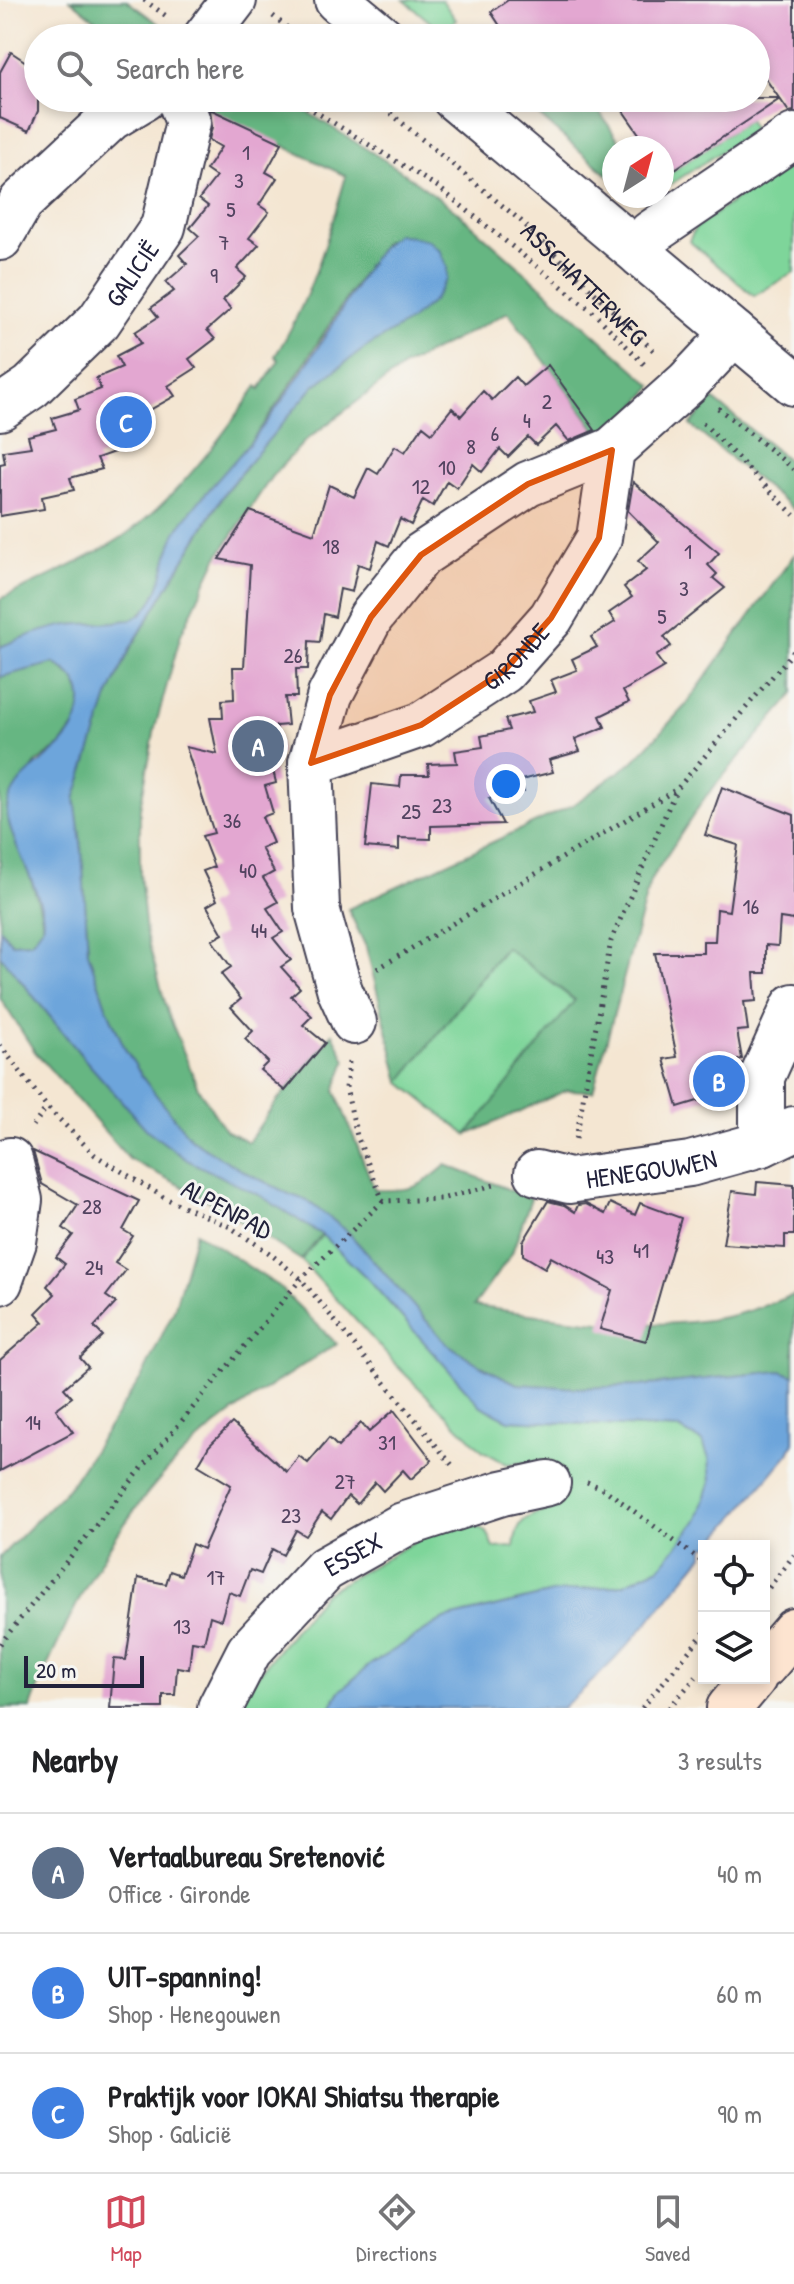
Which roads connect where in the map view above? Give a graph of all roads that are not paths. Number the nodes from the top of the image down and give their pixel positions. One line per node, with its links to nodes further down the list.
1 (337, 0): 4 (street)
2 (250, 5): 3 (street)
3 (224, 24)
4 (366, 24)
5 (121, 112): 9 (street)
6 (184, 112): 13 (street, GALICIË)
7 (471, 112): 10 (street, ASSCHATTERWEG)
8 (794, 136): 10 (street)
9 (0, 238)
10 (642, 256): 11 (street, ASSCHATTERWEG)
11 (734, 333): 12 (street, ASSCHATTERWEG); 14 (street)
12 (794, 383)
13 (0, 408)
14 (612, 450): 15 (street); 15 (street, GIRONDE)
15 (311, 763): 16 (street)
16 (347, 1006)
17 (794, 1006): 18 (street, HENEGOUWEN)
18 (778, 1136): 20 (street, HENEGOUWEN)
19 (0, 1163): 21 (street)
20 (553, 1177)
21 (0, 1282)
22 (548, 1483): 26 (street, ESSEX)
23 (794, 1631): 24 (main road)
24 (770, 1659)
25 (749, 1684): 27 (main road)
26 (220, 1708)
27 (729, 1708)

